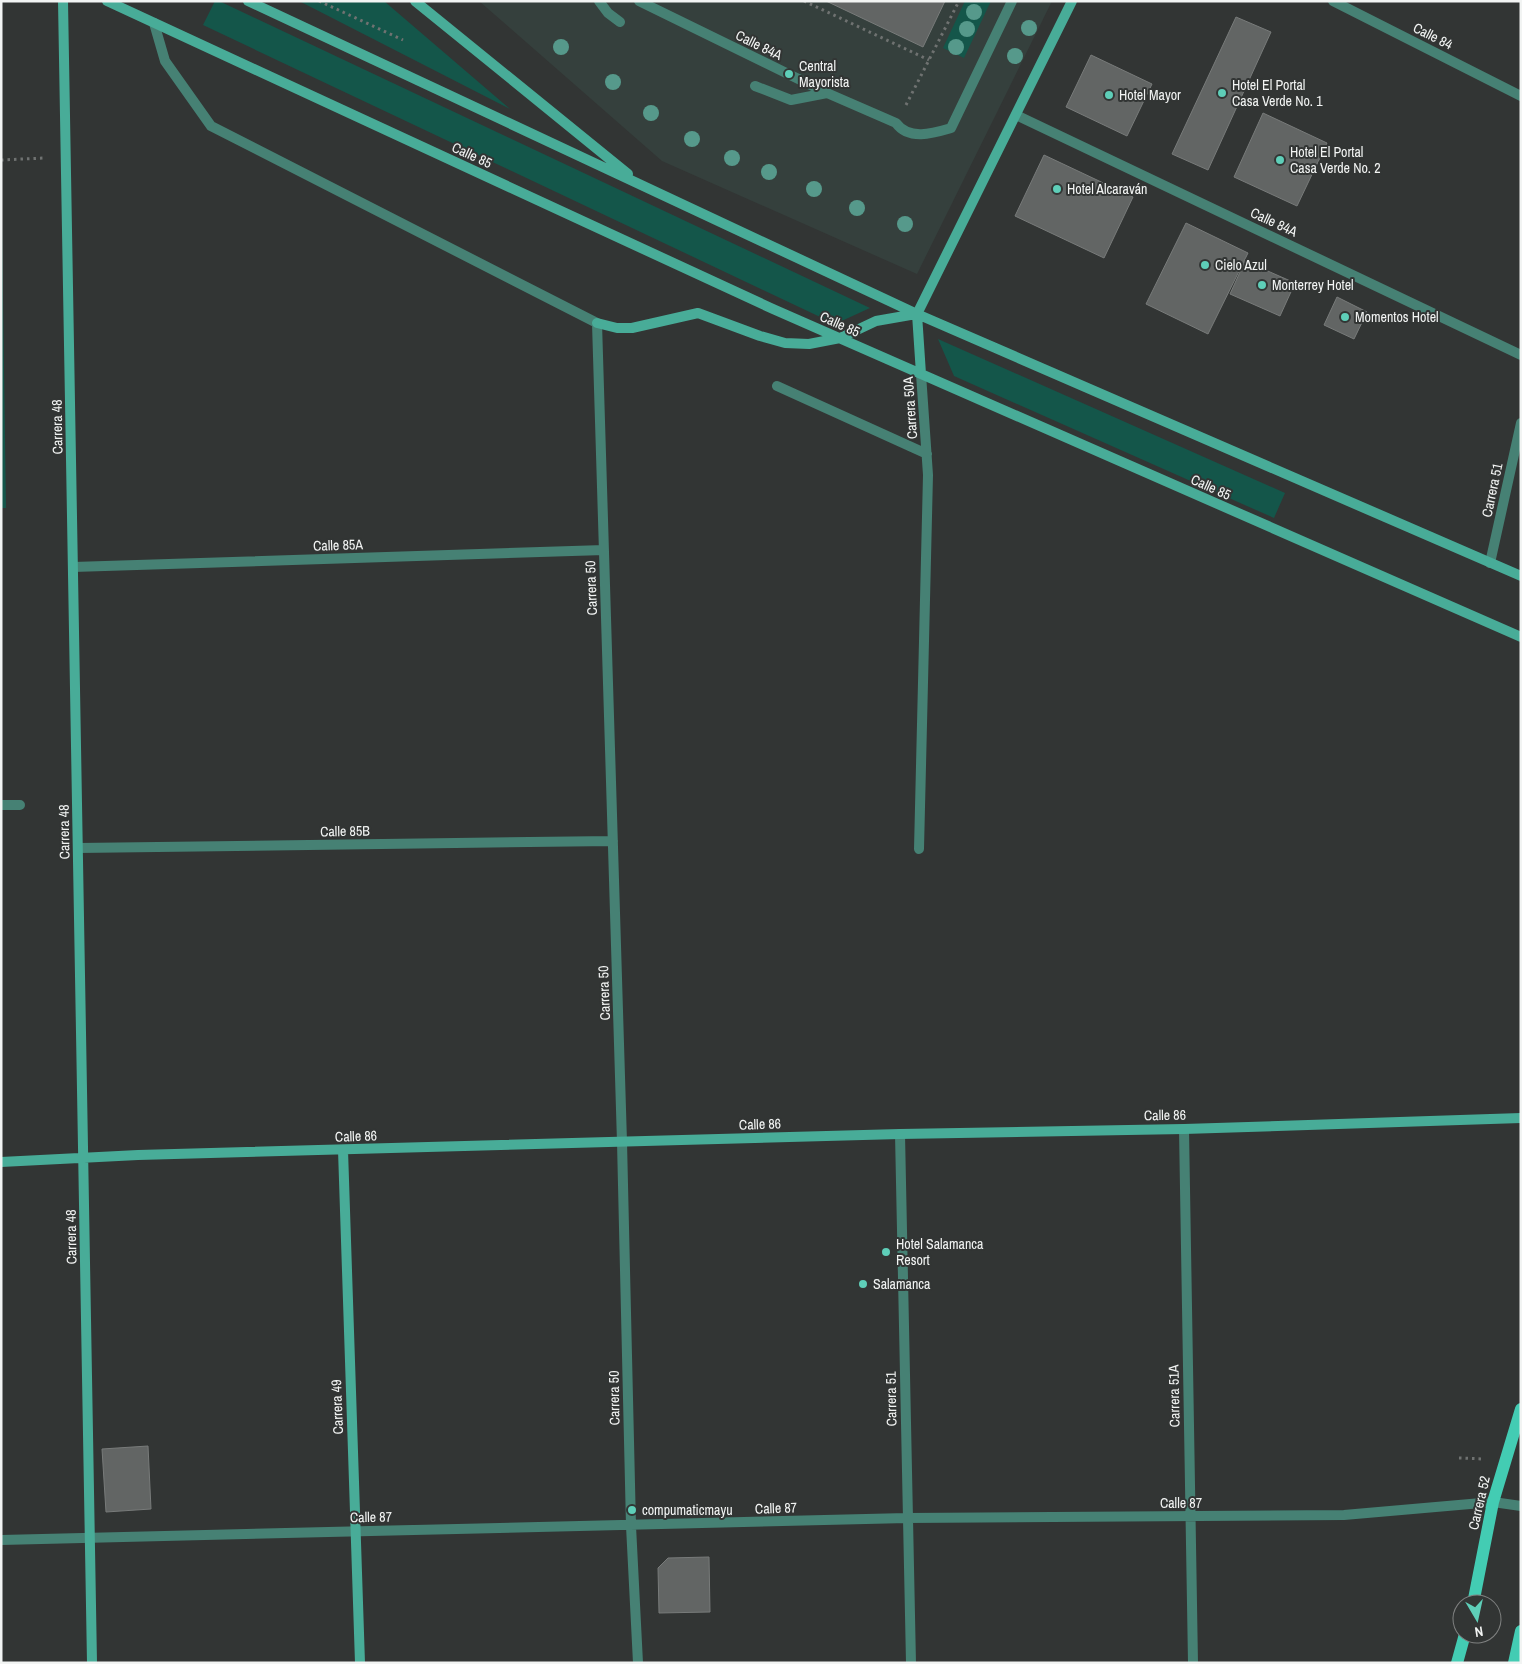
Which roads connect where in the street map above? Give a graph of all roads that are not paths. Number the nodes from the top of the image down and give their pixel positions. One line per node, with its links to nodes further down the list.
1 (63, 1): 27 (street, Carrera 48)
2 (108, 1): 11 (street, Calle 85)
3 (248, 1): 16 (street)
4 (415, 1): 16 (street)
5 (599, 1): 10 (street)
6 (639, 1): 13 (street, Calle 84A)
7 (1012, 1): 13 (street, Calle 84A)
8 (1072, 1): 15 (street)
9 (1333, 1): 14 (street, Calle 84)
10 (620, 22)
11 (154, 23): 18 (street); 19 (street, Calle 85)
12 (755, 86): 13 (street)
13 (827, 93)
14 (1521, 96)
15 (1016, 115): 17 (street); 20 (street, Calle 84A)
16 (640, 184): 17 (street)
17 (917, 314): 19 (street); 21 (street, Carrera 50A); 26 (street)
18 (597, 323): 19 (street); 25 (street, Carrera 50)
19 (840, 338): 21 (street, Calle 85)
20 (1521, 354)
21 (921, 374): 24 (street, Carrera 50A); 29 (street, Calle 85)
22 (777, 386): 24 (street)
23 (1521, 423): 26 (street, Carrera 51)
24 (927, 454): 34 (street, Carrera 50A)
25 (604, 550): 27 (street, Calle 85A); 32 (street, Carrera 50)
26 (1490, 562): 28 (street)
27 (73, 567): 33 (street, Carrera 48)
28 (1521, 576)
29 (1521, 637)
30 (1, 805): 31 (street)
31 (20, 805)
32 (613, 841): 33 (street, Calle 85B); 38 (street, Carrera 50)
33 (78, 848): 40 (street, Carrera 48)
34 (919, 849)
35 (1521, 1118): 36 (street, Calle 86)
36 (1184, 1129): 37 (street, Calle 86); 45 (street, Carrera 51A)
37 (900, 1134): 38 (street, Calle 86); 46 (street, Carrera 51)
38 (622, 1142): 39 (street, Calle 86); 47 (street, Carrera 50)
39 (343, 1150): 40 (street, Calle 86); 48 (street, Carrera 49)
40 (84, 1157): 41 (street, Calle 86); 49 (street, Carrera 48)
41 (1, 1162)
42 (1521, 1409): 43 (main road, Carrera 52)
43 (1493, 1502): 44 (street, Calle 87); 45 (street, Calle 87); 51 (main road, Carrera 52)
44 (1521, 1506)
45 (1189, 1517): 46 (street, Calle 87); 58 (street, Carrera 51A)
46 (907, 1518): 47 (street, Calle 87); 57 (street, Carrera 51)
47 (631, 1526): 48 (street, Calle 87); 56 (street, Carrera 50)
48 (354, 1531): 49 (street, Calle 87); 55 (street, Carrera 49)
49 (90, 1539): 50 (street, Calle 87); 54 (street, Carrera 48)
50 (1, 1540)
51 (1475, 1594)
52 (1521, 1631): 60 (main road)
53 (1462, 1644): 59 (main road)
54 (92, 1663)
55 (360, 1663)
56 (638, 1663)
57 (911, 1663)
58 (1193, 1663)
59 (1457, 1663)
60 (1514, 1663)

